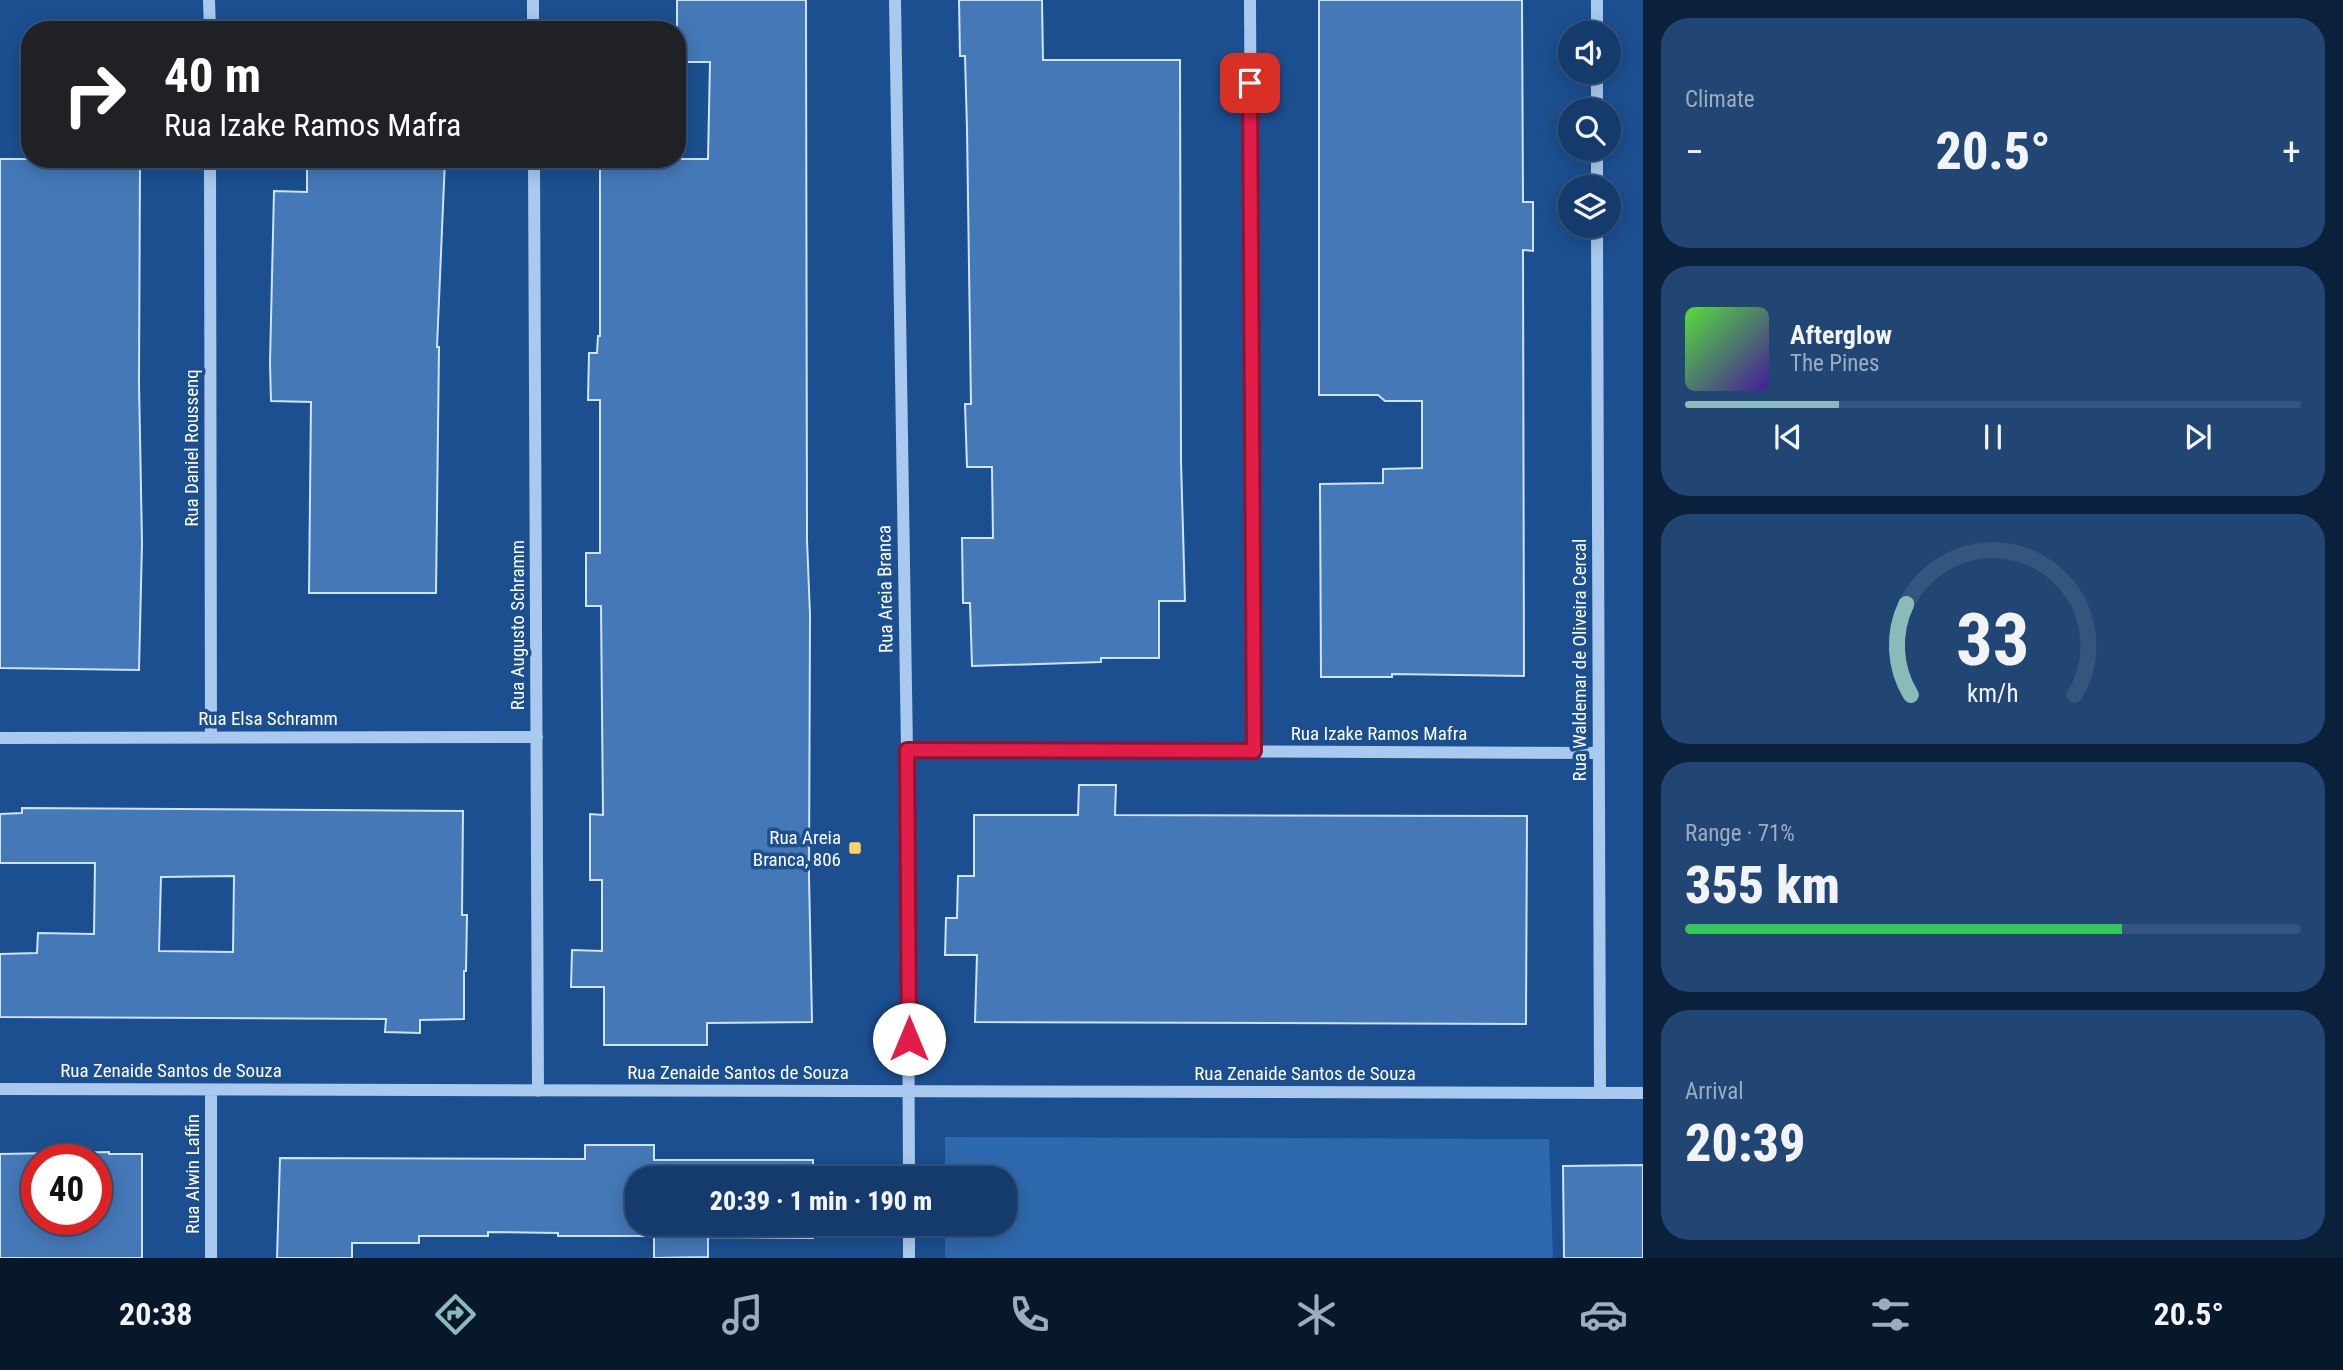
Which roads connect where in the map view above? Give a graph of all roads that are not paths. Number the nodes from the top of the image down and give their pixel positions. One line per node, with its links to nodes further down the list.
1 (209, 0): 6 (street)
2 (533, 0): 7 (street)
3 (895, 0): 15 (street, Rua Areia Branca)
4 (1250, 0): 16 (street)
5 (1597, 0): 8 (street)
6 (209, 21)
7 (533, 21)
8 (1597, 21)
9 (210, 168): 12 (street, Rua Daniel Roussenq)
10 (534, 168): 13 (street, Rua Augusto Schramm)
11 (1597, 238): 17 (street, Rua Waldemar de Oliveira Cercal)
12 (211, 737): 13 (street, Rua Elsa Schramm); 14 (street, Rua Elsa Schramm)
13 (537, 737): 20 (street, Rua Augusto Schramm)
14 (0, 738)
15 (907, 750): 16 (street, Rua Izake Ramos Mafra); 21 (street, Rua Areia Branca)
16 (1254, 751): 17 (street, Rua Izake Ramos Mafra)
17 (1598, 753): 22 (street, Rua Waldemar de Oliveira Cercal)
18 (0, 1089): 19 (street, Rua Zenaide Santos de Souza)
19 (211, 1090): 20 (street, Rua Zenaide Santos de Souza); 26 (street, Rua Alwin Laffin)
20 (538, 1091): 21 (street, Rua Zenaide Santos de Souza)
21 (909, 1091): 22 (street, Rua Zenaide Santos de Souza); 24 (street, Rua Areia Branca)
22 (1600, 1093): 23 (street, Rua Zenaide Santos de Souza)
23 (1643, 1093)
24 (909, 1166)
25 (909, 1236): 27 (street)
26 (211, 1258)
27 (909, 1258)

